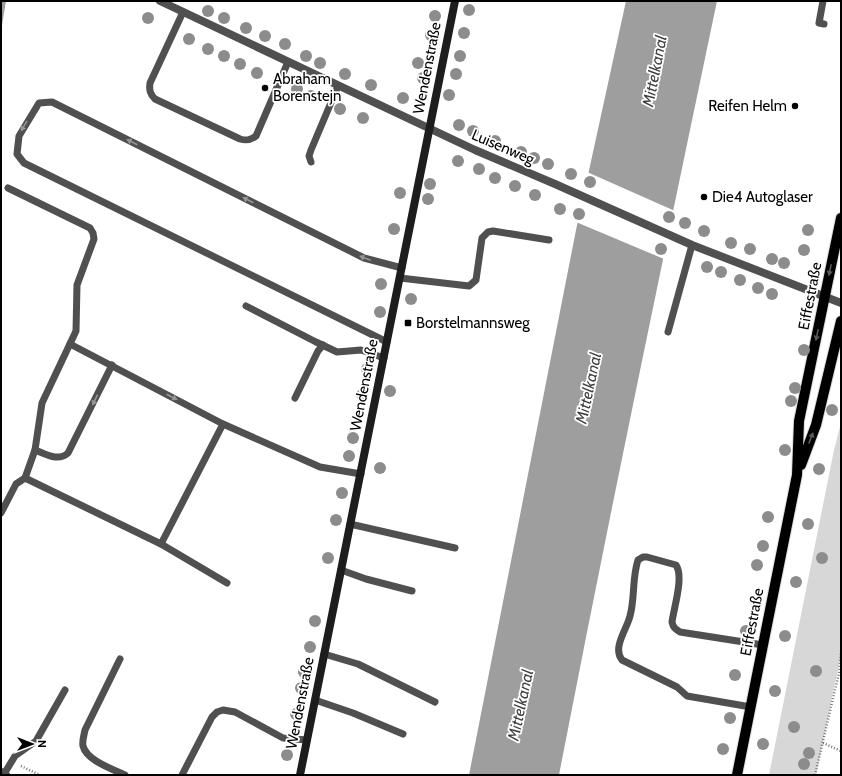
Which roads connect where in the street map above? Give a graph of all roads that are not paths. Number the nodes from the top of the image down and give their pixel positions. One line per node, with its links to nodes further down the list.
1 (160, 1): 4 (street, Luisenweg)
2 (454, 1): 8 (street, Wendenstraße)
3 (823, 1): 5 (lane)
4 (183, 12): 6 (street, Luisenweg); 6 (lane)
5 (824, 24)
6 (288, 62): 7 (street, Luisenweg)
7 (338, 86): 8 (street, Luisenweg); 9 (lane)
8 (430, 129): 13 (street, Luisenweg); 14 (street, Wendenstraße)
9 (311, 162)
10 (8, 188): 22 (lane)
11 (841, 218): 16 (main road, Eiffestraße, one-way to 16)
12 (549, 240): 15 (lane)
13 (692, 245): 16 (street, Luisenweg); 20 (lane)
14 (402, 268): 15 (street, Wendenstraße); 21 (lane, one-way to 21)
15 (400, 278): 21 (street, Wendenstraße)
16 (825, 297): 17 (street, Luisenweg); 30 (main road, Eiffestraße, one-way to 30)
17 (841, 303)
18 (246, 306): 23 (lane)
19 (841, 321): 30 (main road, Eiffestraße, one-way to 19)
20 (668, 332)
21 (387, 342): 24 (street, Wendenstraße)
22 (70, 344): 25 (lane); 28 (lane)
23 (323, 346): 24 (lane); 26 (lane)
24 (384, 358): 29 (street, Wendenstraße)
25 (112, 365): 27 (lane, one-way to 27); 28 (lane, one-way to 28)
26 (295, 398)
27 (223, 424): 29 (lane); 34 (lane)
28 (34, 450): 31 (lane)
29 (361, 474): 33 (street, Wendenstraße)
30 (797, 474): 39 (main road, Eiffestraße)
31 (25, 478): 32 (lane); 34 (lane)
32 (1, 513)
33 (350, 524): 35 (lane); 36 (street, Wendenstraße)
34 (161, 544): 37 (lane)
35 (455, 548)
36 (341, 570): 38 (lane); 40 (street, Wendenstraße)
37 (227, 583)
38 (412, 591)
39 (763, 645): 45 (main road, Eiffestraße); 45 (lane)
40 (324, 654): 43 (street, Wendenstraße); 44 (lane)
41 (120, 659): 49 (lane)
42 (65, 690): 48 (lane)
43 (315, 700): 46 (lane); 47 (street, Wendenstraße)
44 (435, 702)
45 (751, 707): 52 (main road, Eiffestraße)
46 (403, 734)
47 (307, 740): 50 (lane); 51 (street, Wendenstraße)
48 (4, 774)
49 (125, 775)
50 (182, 775)
51 (300, 775)
52 (737, 775)

